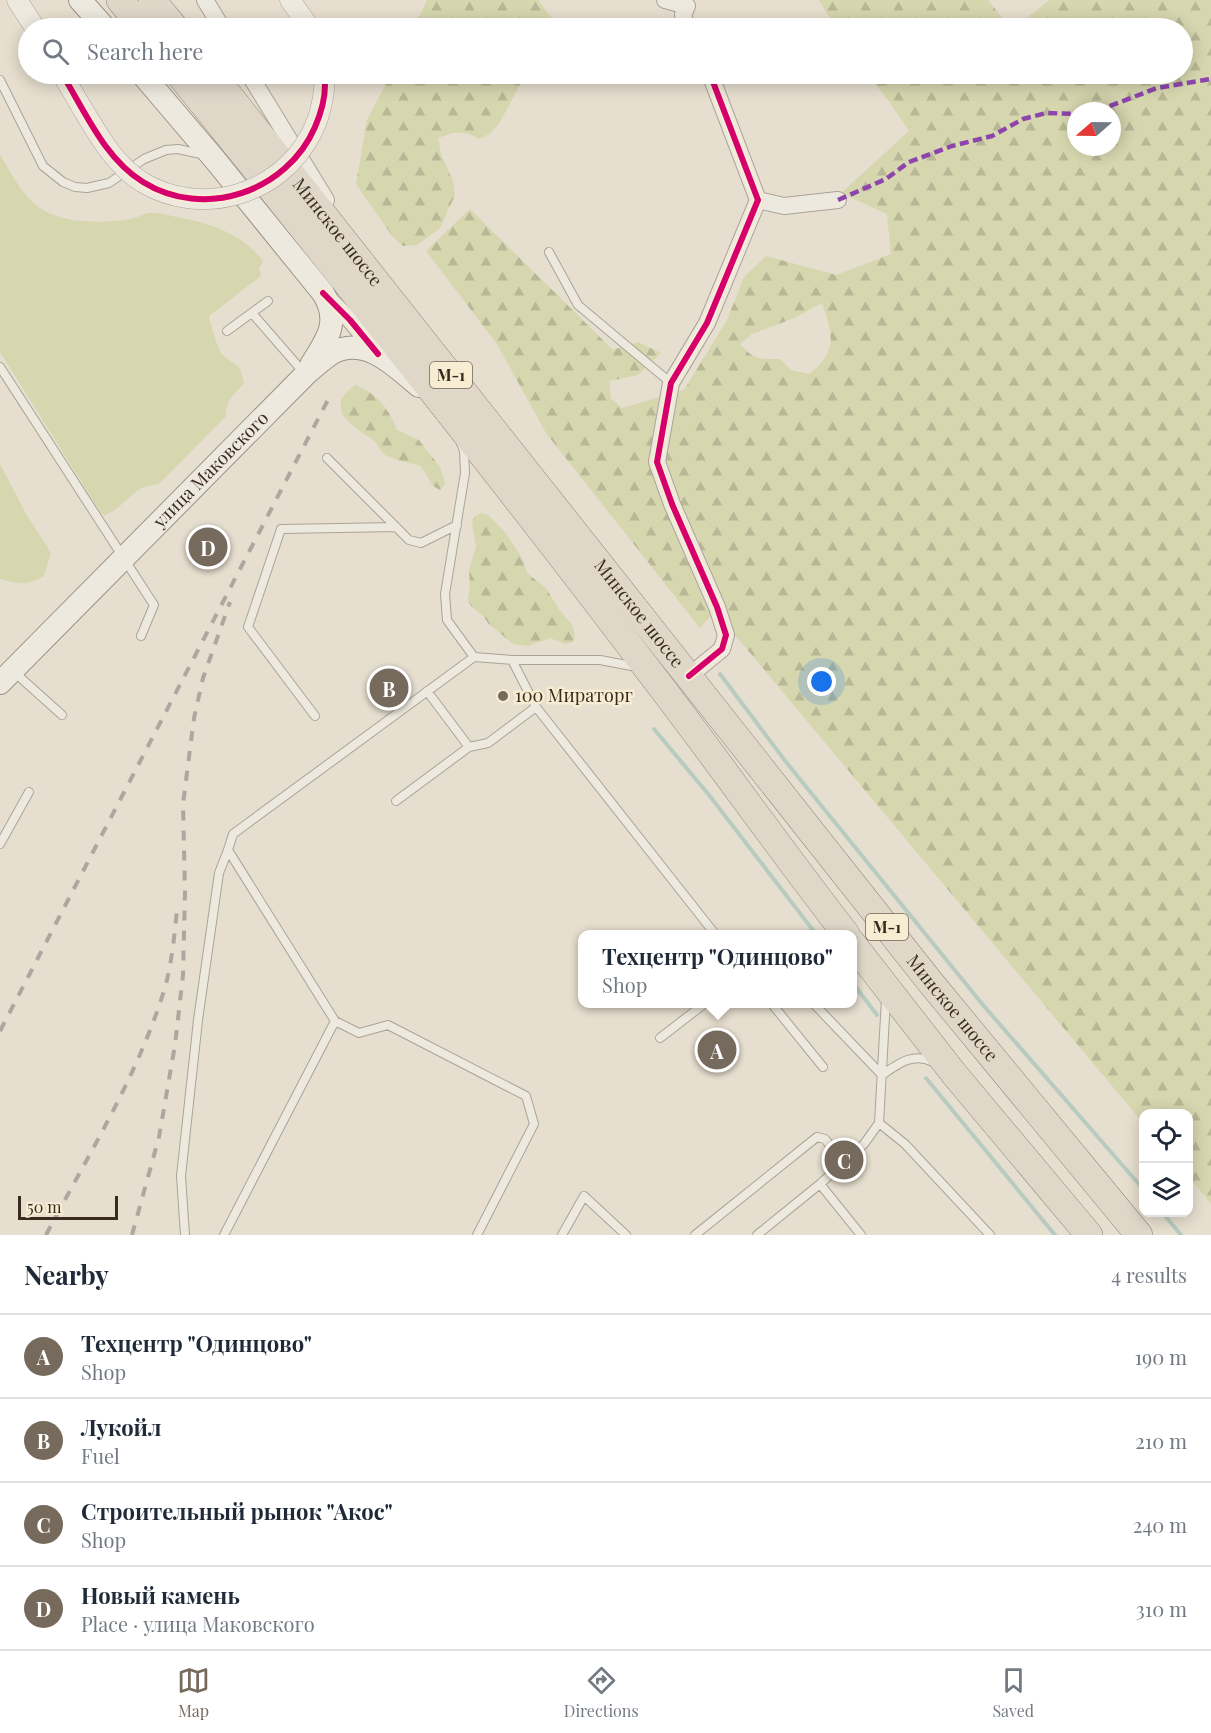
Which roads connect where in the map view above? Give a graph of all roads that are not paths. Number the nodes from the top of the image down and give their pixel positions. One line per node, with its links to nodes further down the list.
1 (17, 0): 9 (street)
2 (80, 0): 10 (main road)
3 (120, 0): 11 (highway)
4 (152, 0): 12 (highway)
5 (205, 0): 13 (street)
6 (290, 0): 14 (street)
7 (665, 0): 8 (street)
8 (692, 3): 15 (street)
9 (29, 18)
10 (96, 18)
11 (135, 18)
12 (167, 18)
13 (216, 18)
14 (303, 18)
15 (684, 18)
16 (0, 80): 24 (lane)
17 (68, 84): 22 (street, bridge)
18 (151, 84): 24 (main road)
19 (187, 84): 37 (highway, Минское шоссе / М-1)
20 (220, 84): 29 (highway, Минское шоссе / М-1)
21 (255, 84): 29 (street)
22 (323, 84)
23 (714, 84): 25 (street)
24 (216, 161): 28 (main road)
25 (758, 200): 26 (street); 36 (street)
26 (838, 200)
27 (549, 252): 36 (lane)
28 (323, 293): 33 (street); 35 (main road)
29 (389, 297): 46 (highway, Минское шоссе / М-1)
30 (268, 301): 31 (lane)
31 (252, 313): 32 (lane); 35 (lane)
32 (227, 331)
33 (378, 354): 35 (main road, улица Маковского); 37 (main road, улица Маковского)
34 (0, 368): 41 (lane)
35 (306, 374): 41 (main road, улица Маковского)
36 (670, 383): 46 (street)
37 (447, 409): 39 (lane); 45 (highway, Минское шоссе / М-1)
38 (327, 458): 40 (lane)
39 (457, 525): 40 (lane); 43 (lane)
40 (396, 527): 51 (lane)
41 (123, 560): 42 (lane); 47 (main road, улица Маковского)
42 (141, 636)
43 (474, 657): 44 (lane); 48 (lane)
44 (512, 660): 45 (lane); 49 (lane)
45 (649, 670): 58 (highway, Минское шоссе / М-1)
46 (689, 676): 82 (highway, Минское шоссе / М-1)
47 (6, 677): 50 (lane)
48 (427, 691): 52 (lane); 56 (lane)
49 (536, 707): 52 (lane); 57 (lane)
50 (62, 715)
51 (315, 716)
52 (469, 747): 54 (lane)
53 (29, 792): 55 (lane)
54 (396, 801)
55 (0, 844)
56 (228, 850): 64 (lane); 72 (lane)
57 (712, 930)
58 (843, 930)
59 (857, 950): 60 (highway, М-1)
60 (887, 989): 67 (lane); 68 (highway, М-1)
61 (699, 1008): 65 (lane)
62 (775, 1008): 66 (lane)
63 (818, 1008): 67 (lane)
64 (335, 1020): 73 (lane); 74 (lane)
65 (660, 1038)
66 (824, 1067)
67 (882, 1075): 68 (lane); 69 (lane)
68 (955, 1075): 81 (highway, М-1)
69 (879, 1123): 70 (lane); 80 (lane)
70 (843, 1163): 71 (lane); 77 (lane)
71 (820, 1184): 78 (lane); 79 (lane)
72 (185, 1235)
73 (225, 1235)
74 (477, 1235)
75 (562, 1235): 76 (lane)
76 (626, 1235)
77 (695, 1235)
78 (757, 1235)
79 (861, 1235)
80 (990, 1235)
81 (1089, 1235)
82 (1139, 1235)

